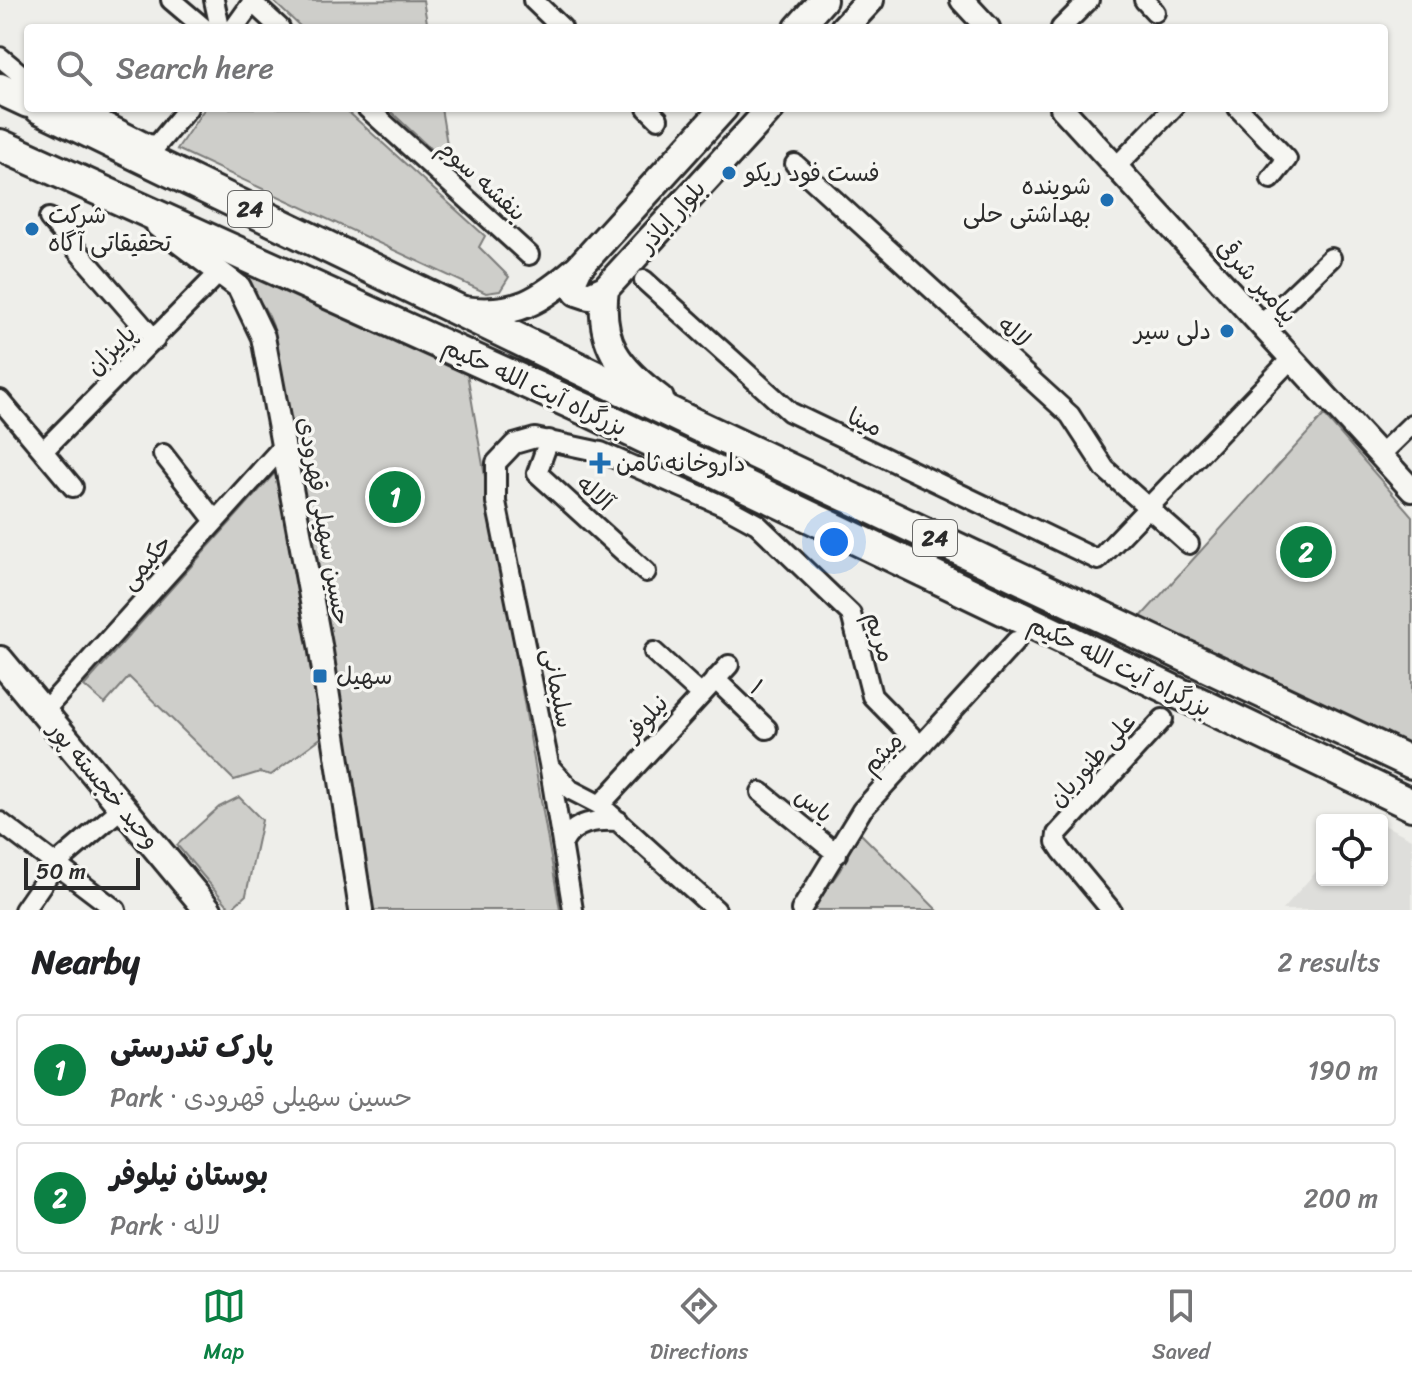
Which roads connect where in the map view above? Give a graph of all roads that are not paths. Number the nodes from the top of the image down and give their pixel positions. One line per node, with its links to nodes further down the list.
1 (171, 0): 9 (street)
2 (214, 0): 10 (street)
3 (533, 0): 13 (street)
4 (823, 0): 14 (main road)
5 (870, 0): 15 (main road)
6 (962, 0): 16 (street)
7 (1089, 0): 17 (street)
8 (253, 1): 11 (street); 12 (street)
9 (199, 24)
10 (219, 24)
11 (237, 24)
12 (276, 24)
13 (558, 24)
14 (802, 24)
15 (848, 24)
16 (984, 24)
17 (1065, 24)
18 (0, 57): 19 (street)
19 (24, 77)
20 (0, 89): 21 (highway)
21 (24, 100)
22 (48, 112): 43 (highway, بزرگراه آیت الله حکیم / 24)
23 (85, 112): 24 (street)
24 (185, 112)
25 (371, 112): 37 (street, بنفشه سوم)
26 (720, 112): 39 (main road, بلوار اباذر)
27 (767, 112): 42 (main road, بلوار اباذر)
28 (1066, 112): 33 (street, پیامبر شرقی)
29 (1169, 112): 33 (street)
30 (1242, 112): 34 (street)
31 (0, 145): 35 (highway, بزرگراه آیت الله حکیم / 24)
32 (795, 164): 58 (street, لاله)
33 (1116, 167): 44 (street, پیامبر شرقی)
34 (1271, 179)
35 (125, 202): 51 (street, حسین سهیلی قهرودی); 76 (highway, بزرگراه آیت الله حکیم / 24)
36 (49, 218): 45 (street)
37 (529, 255)
38 (1331, 258): 44 (street)
39 (579, 267): 42 (main road); 43 (main road, بلوار اباذر)
40 (644, 280): 58 (street, مینا)
41 (211, 281): 45 (street, پاییزان)
42 (605, 289): 49 (main road)
43 (460, 310): 49 (highway, بزرگراه آیت الله حکیم / 24)
44 (1261, 325): 46 (street, پیامبر شرقی)
45 (155, 340): 52 (street, پاییزان)
46 (1292, 358): 54 (street, پیامبر شرقی); 58 (street)
47 (0, 400): 52 (street)
48 (1412, 424): 54 (street)
49 (696, 425): 72 (highway, بزرگراه آیت الله حکیم / 24)
50 (549, 440): 55 (street, مریم); 61 (street, آلاله); 71 (street, مریم)
51 (285, 444): 59 (street, حکیمی); 86 (street, حسین سهیلی قهرودی)
52 (43, 451): 56 (street)
53 (163, 454): 59 (street)
54 (1380, 455): 57 (street, پیامبر شرقی)
55 (494, 476): 73 (street, سلیمانی)
56 (73, 487)
57 (1412, 490)
58 (1148, 508): 60 (street, لاله)
59 (215, 521): 68 (street, حکیمی)
60 (1189, 544)
61 (646, 572)
62 (1016, 641): 71 (street, میثم)
63 (654, 652): 67 (street)
64 (0, 660): 68 (main road, وحید خجسته پور)
65 (729, 665): 66 (street, نیلوفر)
66 (715, 679): 67 (street, نیلوفر); 70 (street, ۱)
67 (700, 694): 75 (street, نیلوفر)
68 (43, 712): 77 (main road, وحید خجسته پور)
69 (1163, 719): 90 (street, علی طنوریان)
70 (767, 729)
71 (921, 746): 81 (street, میثم)
72 (1412, 763)
73 (549, 764): 75 (street); 80 (street, سلیمانی)
74 (761, 792): 81 (street, یاس)
75 (600, 805): 78 (street)
76 (1412, 805)
77 (123, 807): 82 (street); 85 (main road, وحید خجسته پور)
78 (619, 821): 80 (street); 88 (street)
79 (0, 822): 82 (street)
80 (563, 843): 87 (street, سلیمانی)
81 (837, 854): 89 (street, میثم)
82 (56, 864): 83 (street); 84 (street)
83 (24, 910)
84 (116, 910)
85 (208, 910)
86 (361, 910)
87 (573, 910)
88 (716, 910)
89 (801, 910)
90 (1111, 910)

